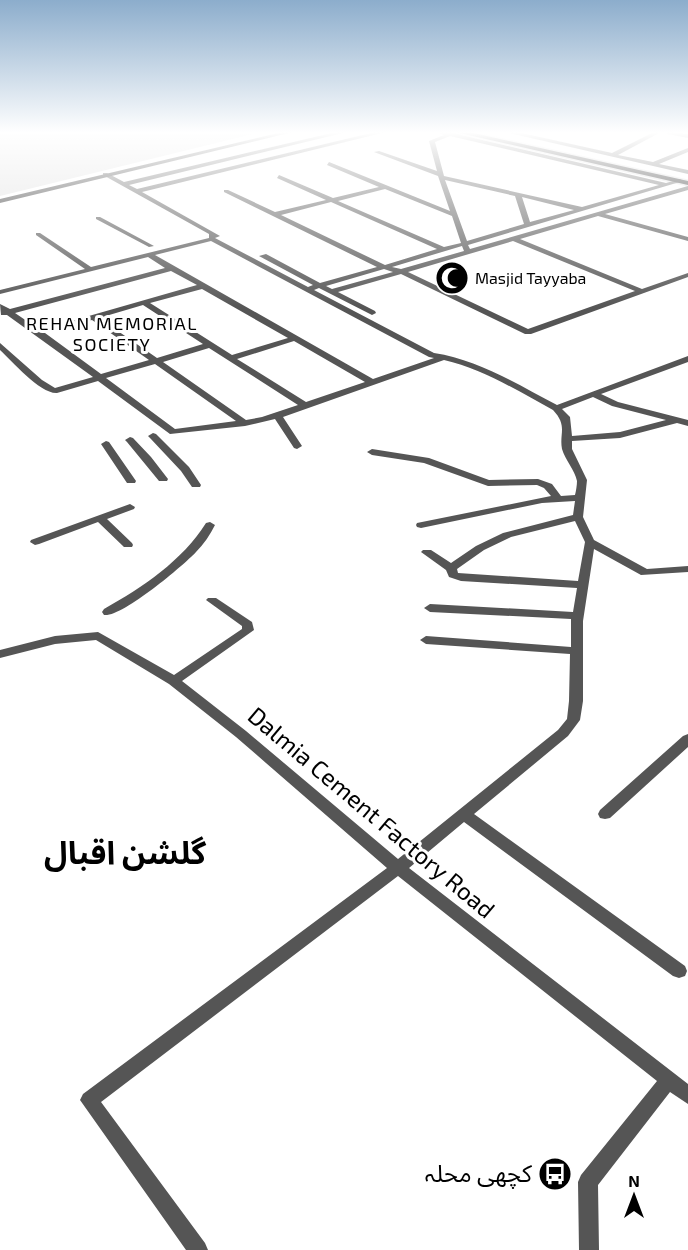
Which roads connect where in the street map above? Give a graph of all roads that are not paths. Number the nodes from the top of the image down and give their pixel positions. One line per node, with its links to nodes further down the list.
1 (39, 190): 12 (street)
2 (308, 190): 13 (street)
3 (373, 190): 13 (street)
4 (394, 190): 17 (street)
5 (446, 190): 17 (street)
6 (505, 190): 11 (street)
7 (650, 190): 14 (street)
8 (672, 190): 16 (street)
9 (138, 191): 21 (street)
10 (226, 191): 15 (street)
11 (517, 193): 14 (street); 19 (street)
12 (0, 199)
13 (332, 201): 15 (street); 26 (street)
14 (582, 210): 16 (street); 19 (street)
15 (276, 214): 29 (street)
16 (598, 214): 22 (street); 23 (street)
17 (454, 215): 24 (street)
18 (98, 218): 25 (street)
19 (528, 226): 24 (street)
20 (38, 234): 28 (street)
21 (211, 235): 25 (street); 34 (street); 35 (street)
22 (514, 239): 27 (street); 36 (street)
23 (688, 239)
24 (463, 245): 26 (street); 27 (street)
25 (149, 250): 28 (street); 30 (street)
26 (445, 250): 29 (street)
27 (467, 253): 31 (street)
28 (86, 266): 37 (street)
29 (384, 267): 31 (street); 34 (street)
30 (172, 268): 33 (street); 42 (street)
31 (403, 272): 36 (street); 38 (street)
32 (688, 275): 36 (street)
33 (203, 286): 40 (street); 47 (street)
34 (320, 286): 35 (street); 38 (street)
35 (308, 289): 39 (street)
36 (642, 291)
37 (0, 292)
38 (333, 292): 39 (street); 44 (street)
39 (321, 295): 45 (street)
40 (144, 303): 43 (street); 49 (street)
41 (0, 306): 42 (street)
42 (5, 313): 46 (street)
43 (93, 317): 46 (street); 53 (street)
44 (398, 328): 45 (street); 50 (street)
45 (387, 331): 50 (street)
46 (40, 332): 54 (street)
47 (294, 338): 51 (street); 55 (street)
48 (0, 345): 54 (street)
49 (210, 345): 51 (street); 53 (street)
50 (446, 356): 55 (street); 58 (street)
51 (231, 358): 57 (street)
52 (688, 359): 56 (street)
53 (157, 362): 54 (street); 61 (street)
54 (99, 379): 61 (street)
55 (370, 381): 57 (street)
56 (594, 394): 58 (street); 60 (street)
57 (303, 404): 59 (street)
58 (556, 408): 64 (street)
59 (277, 415): 61 (street); 67 (street)
60 (677, 420): 62 (street); 64 (street)
61 (245, 423)
62 (688, 423)
63 (153, 436): 71 (street)
64 (566, 439): 72 (street)
65 (130, 440): 69 (street)
66 (106, 444): 70 (street)
67 (297, 446)
68 (372, 452): 73 (street)
69 (163, 479)
70 (131, 481)
71 (196, 485)
72 (580, 498): 73 (street); 75 (street)
73 (558, 499): 78 (street)
74 (130, 507): 76 (street)
75 (578, 517): 80 (street); 83 (street)
76 (100, 518): 79 (street); 81 (street)
77 (210, 525): 88 (street)
78 (421, 525)
79 (35, 542)
80 (590, 542): 84 (street); 85 (street)
81 (128, 545)
82 (427, 552): 83 (street)
83 (451, 568): 85 (street)
84 (688, 569)
85 (583, 585): 89 (street)
86 (212, 600): 93 (street)
87 (430, 608): 89 (street)
88 (108, 612)
89 (578, 616): 91 (street)
90 (426, 640): 91 (street)
91 (577, 651): 95 (street)
92 (0, 654): 93 (street, Dalmia Cement Factory Road)
93 (174, 681): 97 (street, Dalmia Cement Factory Road)
94 (688, 739): 96 (street)
95 (464, 814): 97 (street); 98 (street)
96 (605, 814)
97 (398, 868): 99 (street, Dalmia Cement Factory Road); 101 (street)
98 (679, 971)
99 (669, 1081): 100 (street, Dalmia Cement Factory Road); 102 (street)
100 (688, 1095)
101 (198, 1250)
102 (590, 1250)

